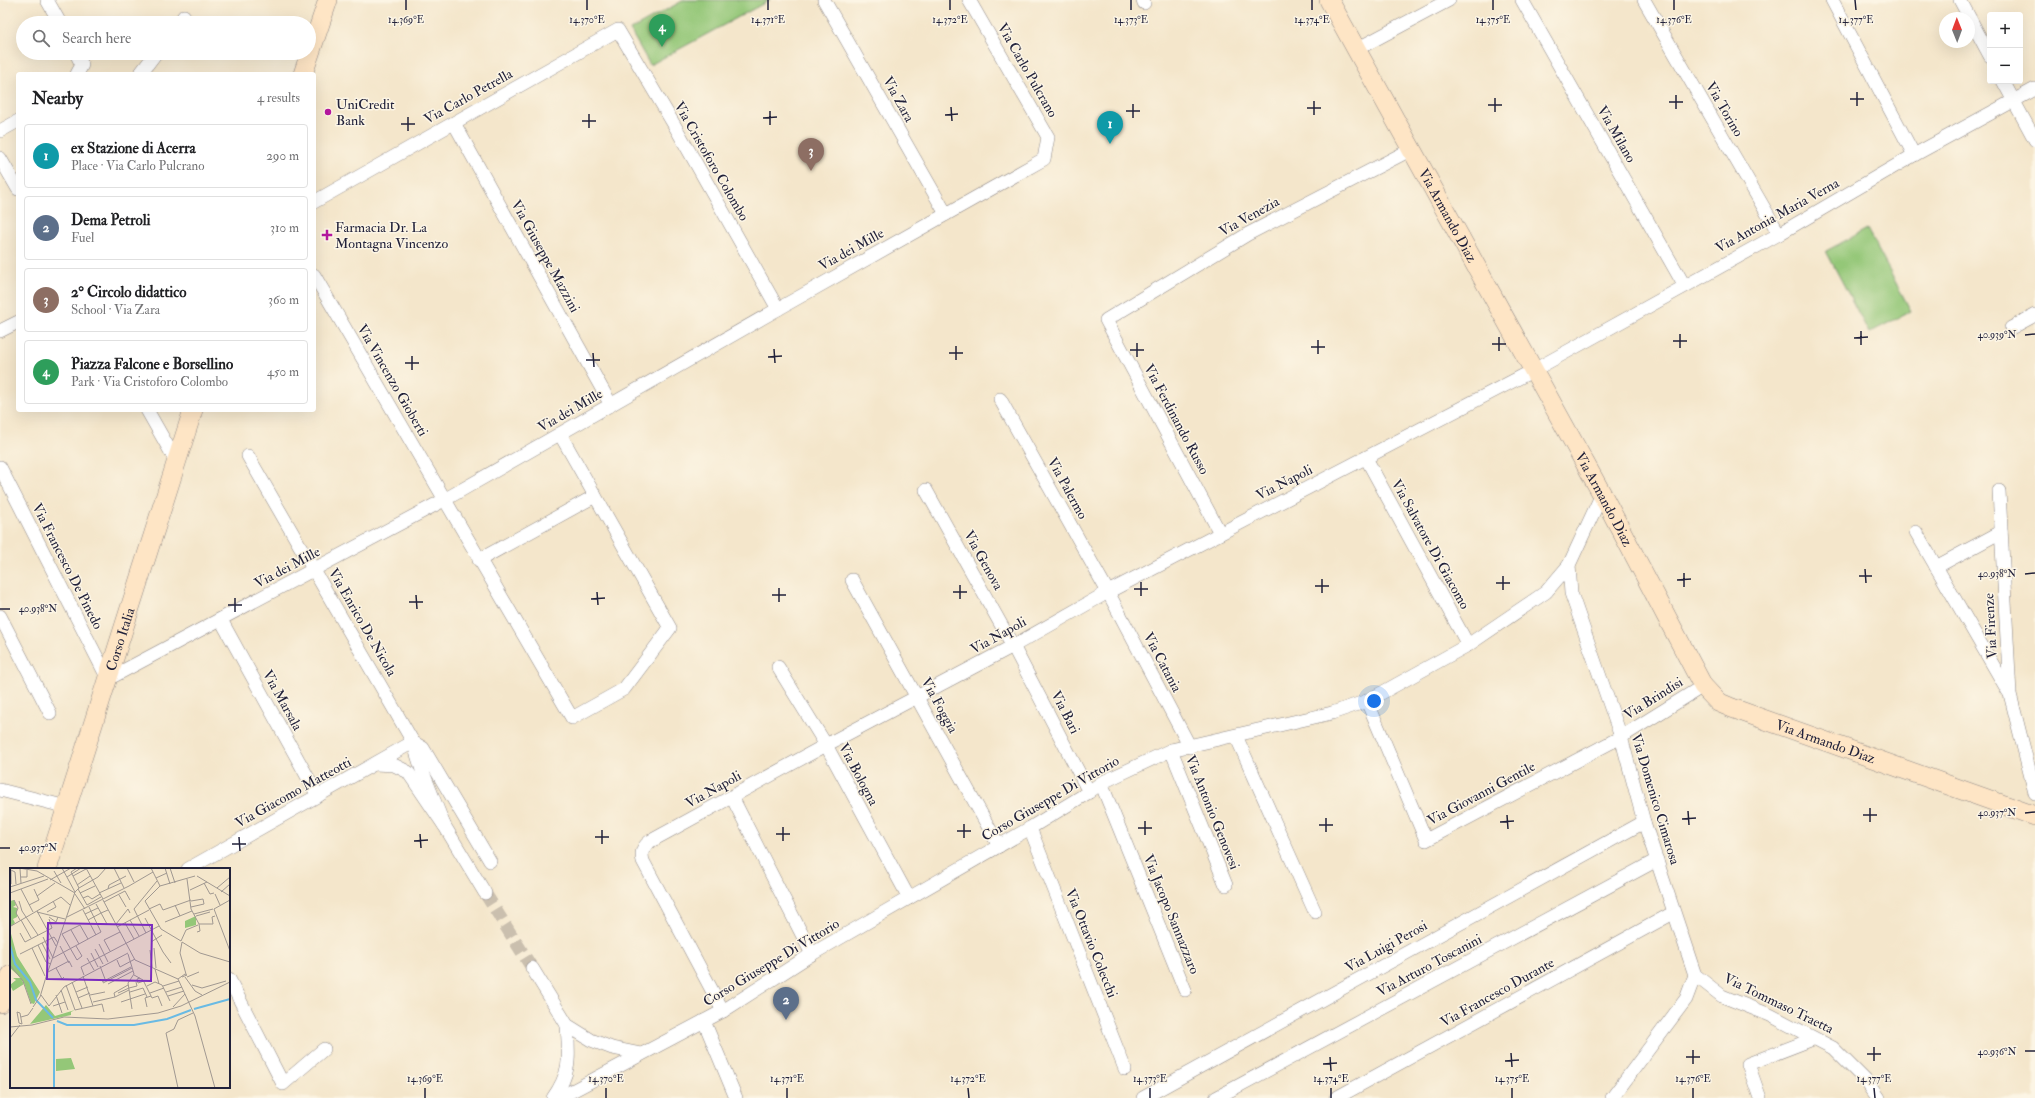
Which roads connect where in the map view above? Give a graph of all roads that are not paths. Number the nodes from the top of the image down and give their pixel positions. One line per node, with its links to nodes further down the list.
1 (47, 0): 11 (street)
2 (328, 0): 13 (main road)
3 (824, 0): 35 (street, Via Zara)
4 (969, 0): 32 (street, Via Carlo Pulcrano)
5 (1329, 0): 14 (main road, Via Armando Diaz)
6 (1450, 0): 14 (street)
7 (1522, 0): 38 (street, Via Milano)
8 (1644, 0): 36 (street, Via Torino)
9 (1832, 0): 30 (street)
10 (1960, 0): 15 (street)
11 (56, 16)
12 (618, 30): 26 (street, Via Carlo Petrella); 39 (street, Via Cristoforo Colombo)
13 (316, 36)
14 (1357, 49): 29 (main road, Via Armando Diaz)
15 (1987, 50)
16 (80, 60): 19 (street)
17 (151, 60): 20 (street)
18 (308, 60): 21 (main road)
19 (78, 72)
20 (142, 72)
21 (304, 72)
22 (2005, 84): 24 (street)
23 (2035, 89): 24 (street, Via Antonia Maria Verna)
24 (2014, 100): 28 (street); 30 (street, Via Antonia Maria Verna)
25 (16, 122): 27 (street)
26 (454, 123): 34 (street, Via Carlo Petrella); 47 (street, Via Giuseppe Mazzini)
27 (0, 131)
28 (2035, 140)
29 (1412, 149): 41 (street, Via Venezia); 45 (main road, Via Armando Diaz)
30 (1914, 154): 36 (street, Via Antonia Maria Verna)
31 (0, 158): 33 (street)
32 (1044, 159): 35 (street, Via dei Mille)
33 (16, 186)
34 (316, 201)
35 (946, 214): 39 (street, Via dei Mille)
36 (1779, 234): 38 (street, Via Antonia Maria Verna)
37 (316, 278): 59 (street, Via Vincenzo Gioberti)
38 (1684, 285): 45 (street, Via Antonia Maria Verna)
39 (778, 309): 47 (street, Via dei Mille)
40 (2035, 315): 43 (street)
41 (1106, 320): 62 (street, Via Ferdinando Russo)
42 (16, 323): 44 (street)
43 (2011, 328)
44 (0, 331)
45 (1534, 370): 52 (street, Via Napoli); 57 (main road, Via Armando Diaz)
46 (1000, 399): 68 (street, Via Palermo)
47 (611, 405): 50 (street, Via dei Mille)
48 (148, 412): 53 (street)
49 (192, 412): 53 (main road, Corso Italia)
50 (560, 434): 58 (street); 59 (street, Via dei Mille)
51 (248, 456): 66 (street, Via Enrico De Nicola)
52 (1366, 458): 62 (street, Via Napoli); 71 (street, Via Salvatore Di Giacomo)
53 (176, 461): 74 (main road, Corso Italia)
54 (0, 467): 74 (street, Via Francesco De Pinedo)
55 (926, 490): 72 (street, Via Genova)
56 (1999, 491): 61 (street, Via Firenze)
57 (1602, 494): 64 (street, Via Domenico Cimarosa); 75 (main road, Via Armando Diaz)
58 (595, 496): 63 (street); 63 (street, Via Vincenzo Gioberti)
59 (444, 500): 63 (street, Via Vincenzo Gioberti); 66 (street, Via dei Mille)
60 (1916, 532): 65 (street, Via Firenze)
61 (2001, 532): 65 (street); 76 (street, Via Firenze)
62 (1220, 533): 68 (street, Via Napoli)
63 (480, 560)
64 (1569, 565): 71 (street, Corso Giuseppe Di Vittorio); 81 (street, Via Domenico Cimarosa)
65 (1936, 567): 76 (street, Via Firenze)
66 (315, 570): 70 (street, Via dei Mille); 82 (street, Via Enrico De Nicola)
67 (852, 580): 77 (street, Via Foggia)
68 (1108, 592): 72 (street, Via Napoli); 84 (street, Via Catania)
69 (0, 616): 79 (street)
70 (221, 620): 74 (street, Via dei Mille); 91 (street, Via Marsala)
71 (1468, 645): 78 (street, Corso Giuseppe Di Vittorio)
72 (1013, 646): 77 (street, Via Napoli); 89 (street, Via Bari)
73 (778, 666): 83 (street, Via Bologna)
74 (108, 679): 93 (main road, Corso Italia)
75 (1703, 686): 81 (street, Via Brindisi); 94 (main road, Via Armando Diaz)
76 (2010, 694): 90 (street, Via Firenze)
77 (917, 697): 83 (street, Via Napoli); 98 (street, Via Foggia)
78 (1367, 701): 80 (street, Corso Giuseppe Di Vittorio); 81 (street, Via Giovanni Gentile)
79 (50, 713)
80 (1236, 736): 84 (street, Corso Giuseppe Di Vittorio); 106 (street)
81 (1621, 737): 95 (street, Via Domenico Cimarosa)
82 (413, 742): 86 (street, Via Giacomo Matteotti); 96 (street, Via Enrico De Nicola); 100 (street, Via Enrico De Nicola)
83 (826, 745): 92 (street, Via Napoli); 105 (street, Via Bologna)
84 (1190, 747): 85 (street, Corso Giuseppe Di Vittorio)
85 (1171, 750): 87 (street, Corso Giuseppe Di Vittorio); 103 (street, Via Antonio Genovesi)
86 (373, 764): 91 (street, Via Giacomo Matteotti); 96 (street)
87 (1100, 784): 89 (street, Corso Giuseppe Di Vittorio); 113 (street, Via Jacopo Sannazzaro)
88 (0, 790): 93 (street)
89 (1089, 792): 97 (street, Corso Giuseppe Di Vittorio)
90 (2035, 793)
91 (318, 796): 102 (street, Via Giacomo Matteotti)
92 (732, 797): 108 (street); 115 (street, Via Napoli)
93 (66, 807): 101 (main road, Corso Italia)
94 (2035, 816)
95 (1644, 822): 99 (street, Via Domenico Cimarosa); 125 (street, Via Luigi Perosi)
96 (444, 825): 104 (street)
97 (1030, 828): 98 (street, Corso Giuseppe Di Vittorio); 121 (street, Via Ottavio Colecchi)
98 (999, 846): 105 (street, Corso Giuseppe Di Vittorio)
99 (1657, 860): 107 (street, Via Domenico Cimarosa); 126 (street, Via Arturo Toscanini)
100 (490, 861)
101 (47, 868)
102 (190, 868)
103 (1226, 885)
104 (485, 893)
105 (909, 898): 108 (street, Corso Giuseppe Di Vittorio)
106 (1315, 912)
107 (1673, 913): 110 (street, Via Domenico Cimarosa); 127 (street, Via Francesco Durante)
108 (812, 954): 115 (street, Corso Giuseppe Di Vittorio)
109 (532, 968): 117 (street)
110 (1694, 975): 118 (street, Via Tommaso Traetta); 128 (street)
111 (10, 978): 114 (main road)
112 (230, 981): 119 (street)
113 (1186, 990)
114 (0, 1003)
115 (722, 1011): 116 (street, Corso Giuseppe Di Vittorio)
116 (704, 1021): 120 (street, Corso Giuseppe Di Vittorio); 124 (street)
117 (567, 1025): 120 (street); 122 (street)
118 (1813, 1039): 129 (street); 130 (street, Via Tommaso Traetta)
119 (324, 1049)
120 (641, 1054): 123 (street, Corso Giuseppe Di Vittorio)
121 (1125, 1069)
122 (553, 1098)
123 (559, 1098)
124 (736, 1098)
125 (1143, 1098)
126 (1216, 1098)
127 (1336, 1098)
128 (1612, 1098)
129 (1760, 1098)
130 (1878, 1098)

